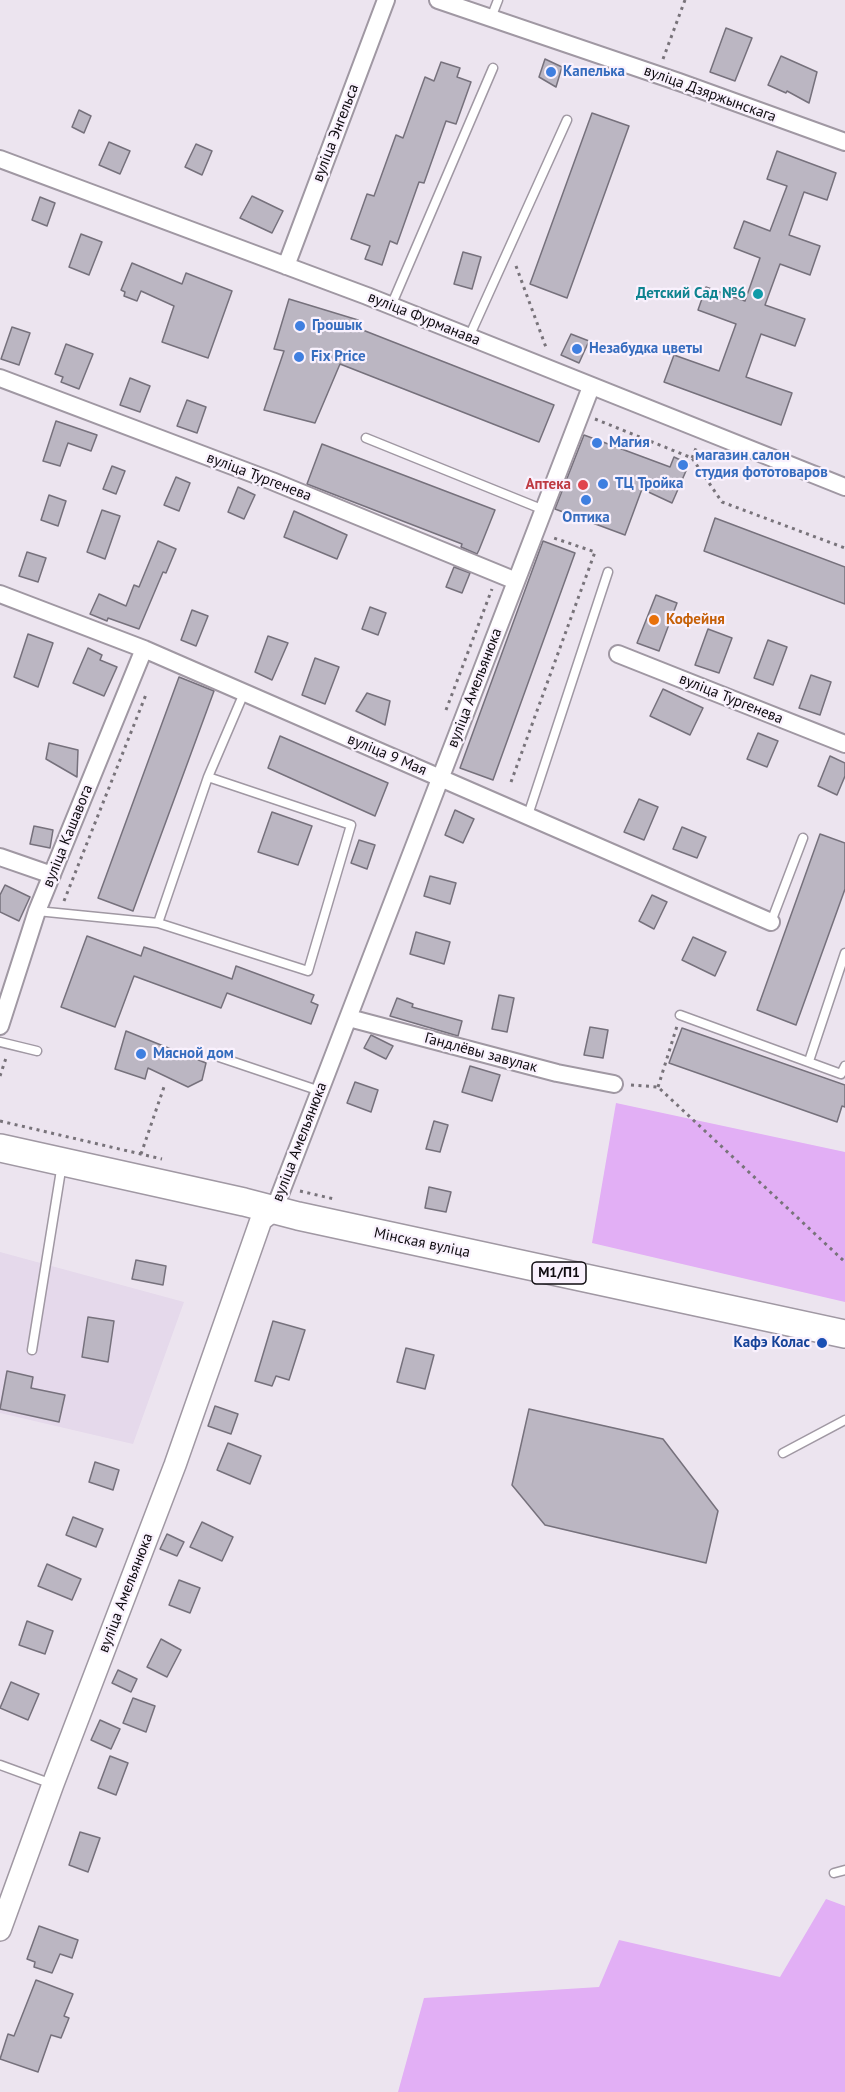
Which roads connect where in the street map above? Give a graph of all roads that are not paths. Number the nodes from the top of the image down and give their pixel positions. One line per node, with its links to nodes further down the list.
1 (387, 0): 9 (street, вуліца Энгельса)
2 (438, 0): 4 (street, вуліца Дзяржынскага)
3 (498, 0): 4 (lane)
4 (491, 18): 7 (street, вуліца Дзяржынскага)
5 (493, 68): 10 (lane)
6 (567, 120): 11 (lane)
7 (845, 142)
8 (0, 159): 9 (street, вуліца Фурманава)
9 (286, 266): 10 (street, вуліца Фурманава)
10 (391, 306): 11 (street, вуліца Фурманава)
11 (469, 337): 13 (street, вуліца Фурманава)
12 (0, 378): 18 (street, вуліца Тургенева)
13 (591, 387): 15 (street, вуліца Фурманава); 16 (street, вуліца Амельянюка)
14 (366, 438): 16 (lane)
15 (845, 487)
16 (544, 510): 18 (street, вуліца Амельянюка)
17 (608, 572): 26 (lane)
18 (516, 581): 25 (street, вуліца Амельянюка)
19 (0, 594): 20 (street, вуліца 9 Мая)
20 (144, 650): 22 (street, вуліца 9 Мая); 29 (street, вуліца Кашавога)
21 (618, 654): 23 (street, вуліца Тургенева)
22 (244, 693): 24 (lane); 25 (street, вуліца 9 Мая)
23 (845, 744)
24 (208, 777): 32 (lane); 32 (lane)
25 (441, 777): 26 (street, вуліца 9 Мая); 35 (street, вуліца Амельянюка)
26 (528, 816): 31 (street, вуліца 9 Мая)
27 (803, 838): 31 (lane)
28 (0, 857): 29 (street)
29 (52, 876): 30 (street, вуліца Кашавога)
30 (38, 911): 32 (lane); 36 (street, вуліца Кашавога)
31 (771, 922)
32 (158, 923)
33 (845, 953): 40 (lane)
34 (680, 1015): 40 (lane)
35 (349, 1018): 42 (street, Гандлёвы завулак); 43 (street, вуліца Амельянюка)
36 (0, 1026)
37 (0, 1042): 38 (lane)
38 (37, 1051)
39 (219, 1057): 43 (lane)
40 (809, 1061): 41 (lane)
41 (845, 1066)
42 (614, 1084)
43 (320, 1091): 46 (street, вуліца Амельянюка)
44 (0, 1148): 45 (main road, Мінская вуліца / М1/П1)
45 (63, 1161): 46 (main road, Мінская вуліца / М1/П1); 48 (lane)
46 (274, 1210): 47 (main road, Мінская вуліца / М1/П1); 52 (street, вуліца Амельянюка)
47 (845, 1334)
48 (32, 1350)
49 (845, 1420): 50 (lane)
50 (783, 1453)
51 (0, 1765): 52 (lane)
52 (53, 1784): 55 (street, вуліца Амельянюка)
53 (845, 1870): 54 (lane)
54 (834, 1874)
55 (0, 1930)

